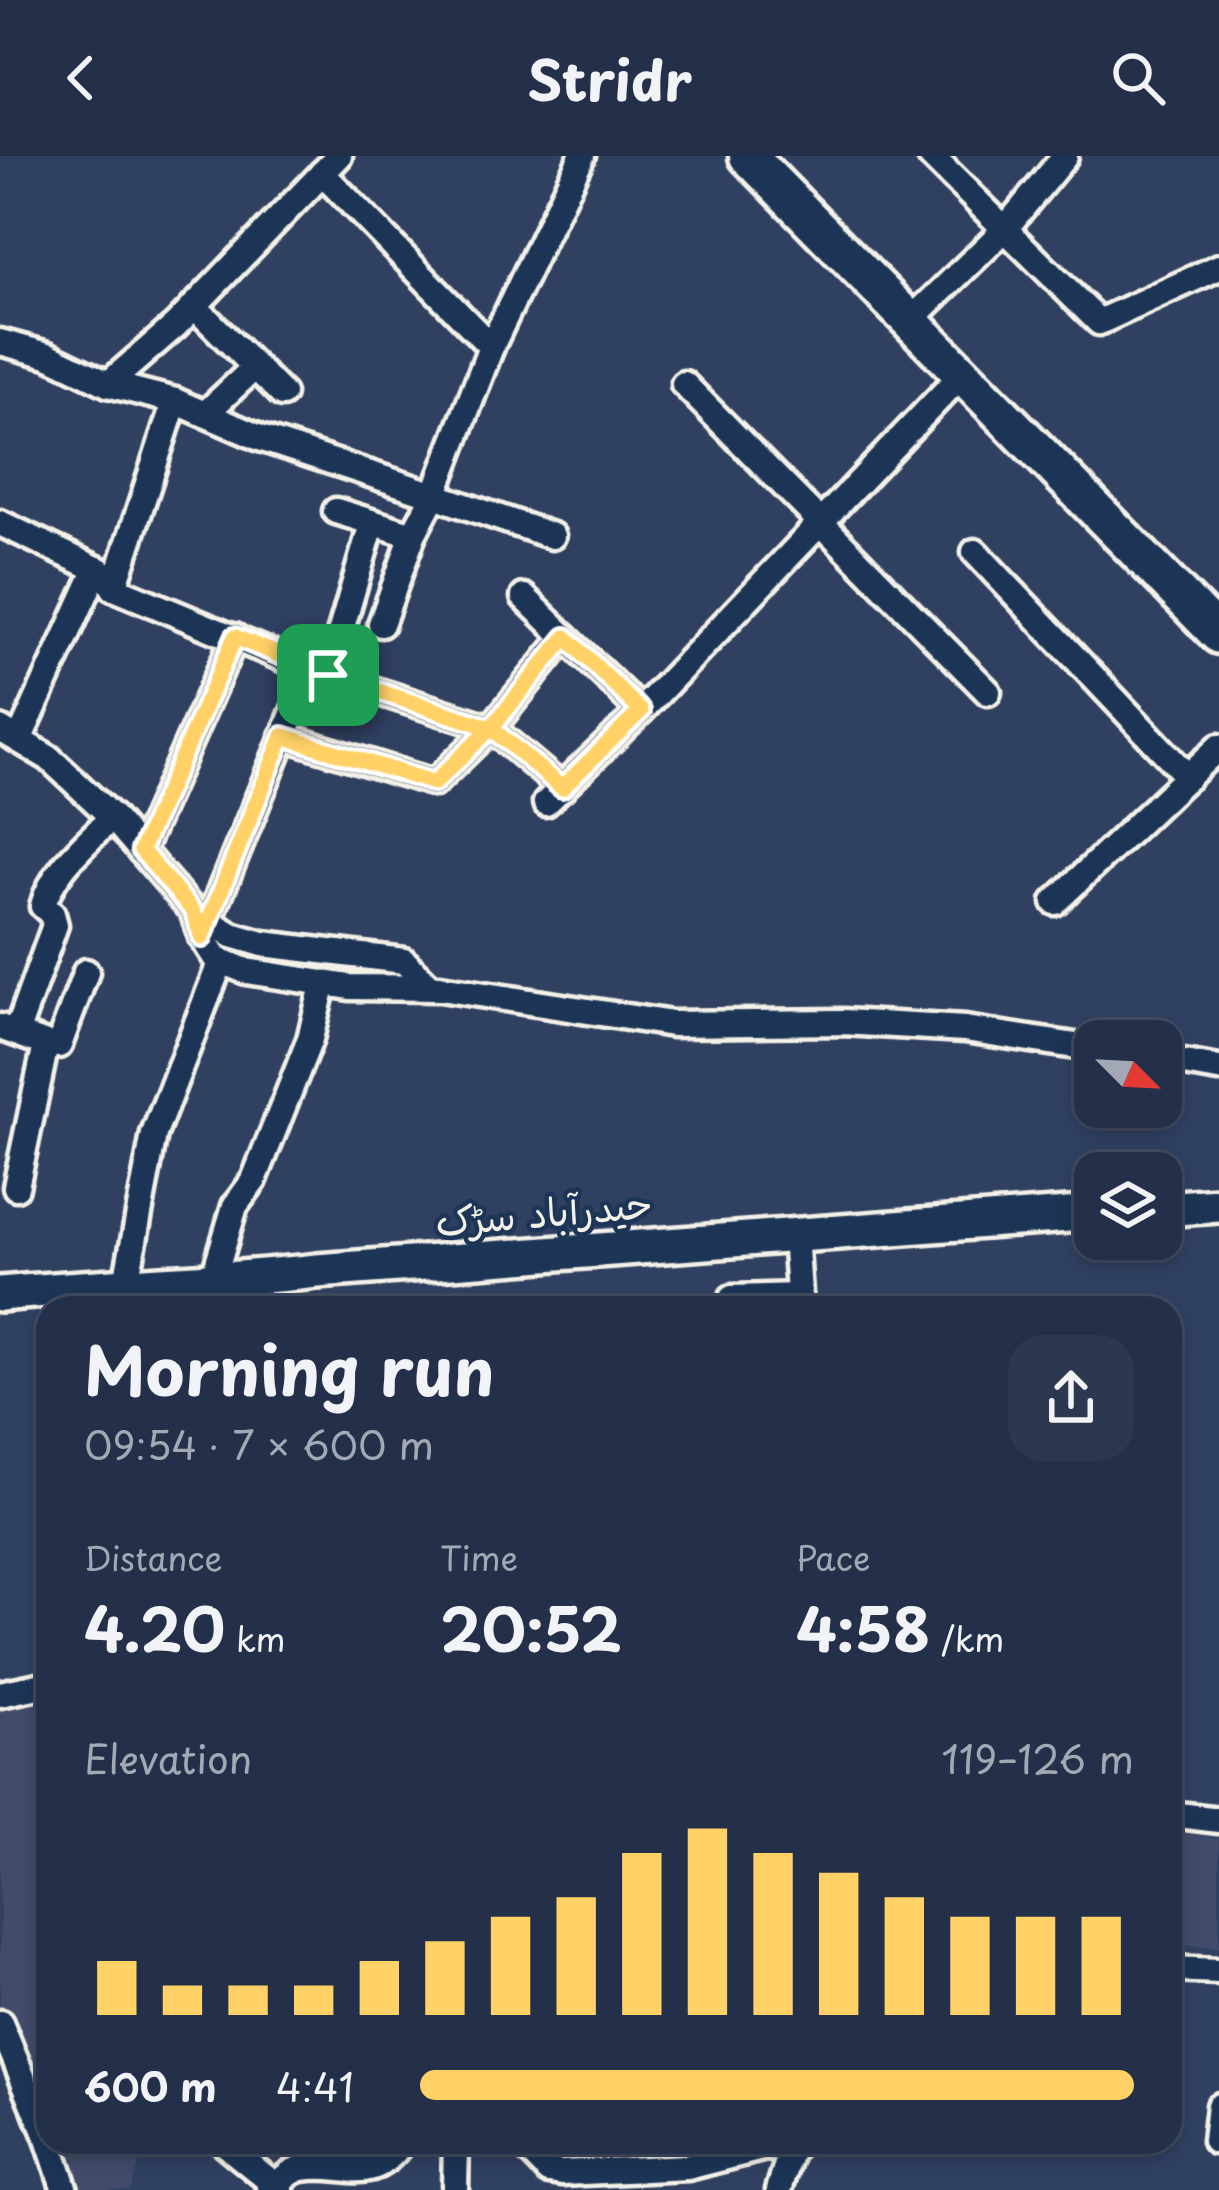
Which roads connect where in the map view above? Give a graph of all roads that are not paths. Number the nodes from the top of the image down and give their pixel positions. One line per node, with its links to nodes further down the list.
1 (582, 156): 11 (street)
2 (748, 156): 9 (highway)
3 (932, 156): 6 (street)
4 (1065, 156): 6 (street)
5 (331, 165): 8 (street); 11 (street)
6 (1004, 230): 7 (street); 9 (street)
7 (1219, 267)
8 (194, 306): 12 (street); 14 (street)
9 (911, 320): 13 (highway)
10 (0, 342): 14 (street)
11 (491, 346): 19 (street)
12 (255, 367): 16 (street); 18 (street)
13 (963, 373): 22 (street); 30 (highway)
14 (108, 383): 17 (street)
15 (684, 384): 22 (street)
16 (282, 394)
17 (175, 401): 18 (street); 27 (street)
18 (206, 414): 19 (street)
19 (434, 495): 24 (street); 25 (street)
20 (336, 511): 23 (street)
21 (0, 523): 27 (street)
22 (820, 523): 34 (street); 35 (street)
23 (372, 524): 24 (street); 33 (street)
24 (413, 536): 29 (street)
25 (552, 536)
26 (975, 552): 40 (street)
27 (106, 579): 31 (street); 37 (street)
28 (524, 597): 32 (street)
29 (380, 624)
30 (1219, 635)
31 (235, 637): 33 (street); 42 (street)
32 (566, 637): 35 (street); 36 (street)
33 (320, 673): 36 (street); 38 (street)
34 (988, 692)
35 (641, 711): 36 (street)
36 (491, 728): 38 (street)
37 (10, 735): 41 (street)
38 (283, 736): 44 (street)
39 (1219, 747): 40 (street)
40 (1188, 776): 43 (street)
41 (112, 817): 42 (street); 49 (street)
42 (141, 850): 44 (street)
43 (1055, 902)
44 (200, 924): 45 (street); 48 (street)
45 (221, 962): 47 (street); 60 (street)
46 (86, 971): 50 (street)
47 (323, 985): 48 (street); 59 (street)
48 (430, 988): 51 (street)
49 (8, 1029): 50 (street)
50 (46, 1044): 54 (street)
51 (1074, 1045)
52 (1182, 1063): 53 (street)
53 (1219, 1069)
54 (16, 1187)
55 (1219, 1205): 56 (main road)
56 (1182, 1208)
57 (1074, 1214): 58 (main road, حیدرآباد سڑک)
58 (795, 1234): 59 (main road, حیدرآباد سڑک); 62 (street)
59 (212, 1283): 60 (main road, حیدرآباد سڑک)
60 (118, 1291): 61 (main road, حیدرآباد سڑک)
61 (0, 1294)
62 (800, 1296)
63 (36, 1686): 64 (street)
64 (0, 1694)
65 (1182, 1815): 66 (street)
66 (1219, 1820)
67 (1182, 1969): 68 (street)
68 (1219, 1971)
69 (0, 2023): 71 (street)
70 (1219, 2106): 72 (street)
71 (36, 2111)
72 (1215, 2141)
73 (53, 2154): 82 (street)
74 (236, 2154): 81 (street)
75 (394, 2154): 81 (street)
76 (456, 2154): 83 (street)
77 (530, 2154): 80 (street)
78 (739, 2154): 80 (street)
79 (792, 2154): 84 (street)
80 (549, 2181)
81 (276, 2188)
82 (65, 2190)
83 (455, 2190)
84 (778, 2190)

